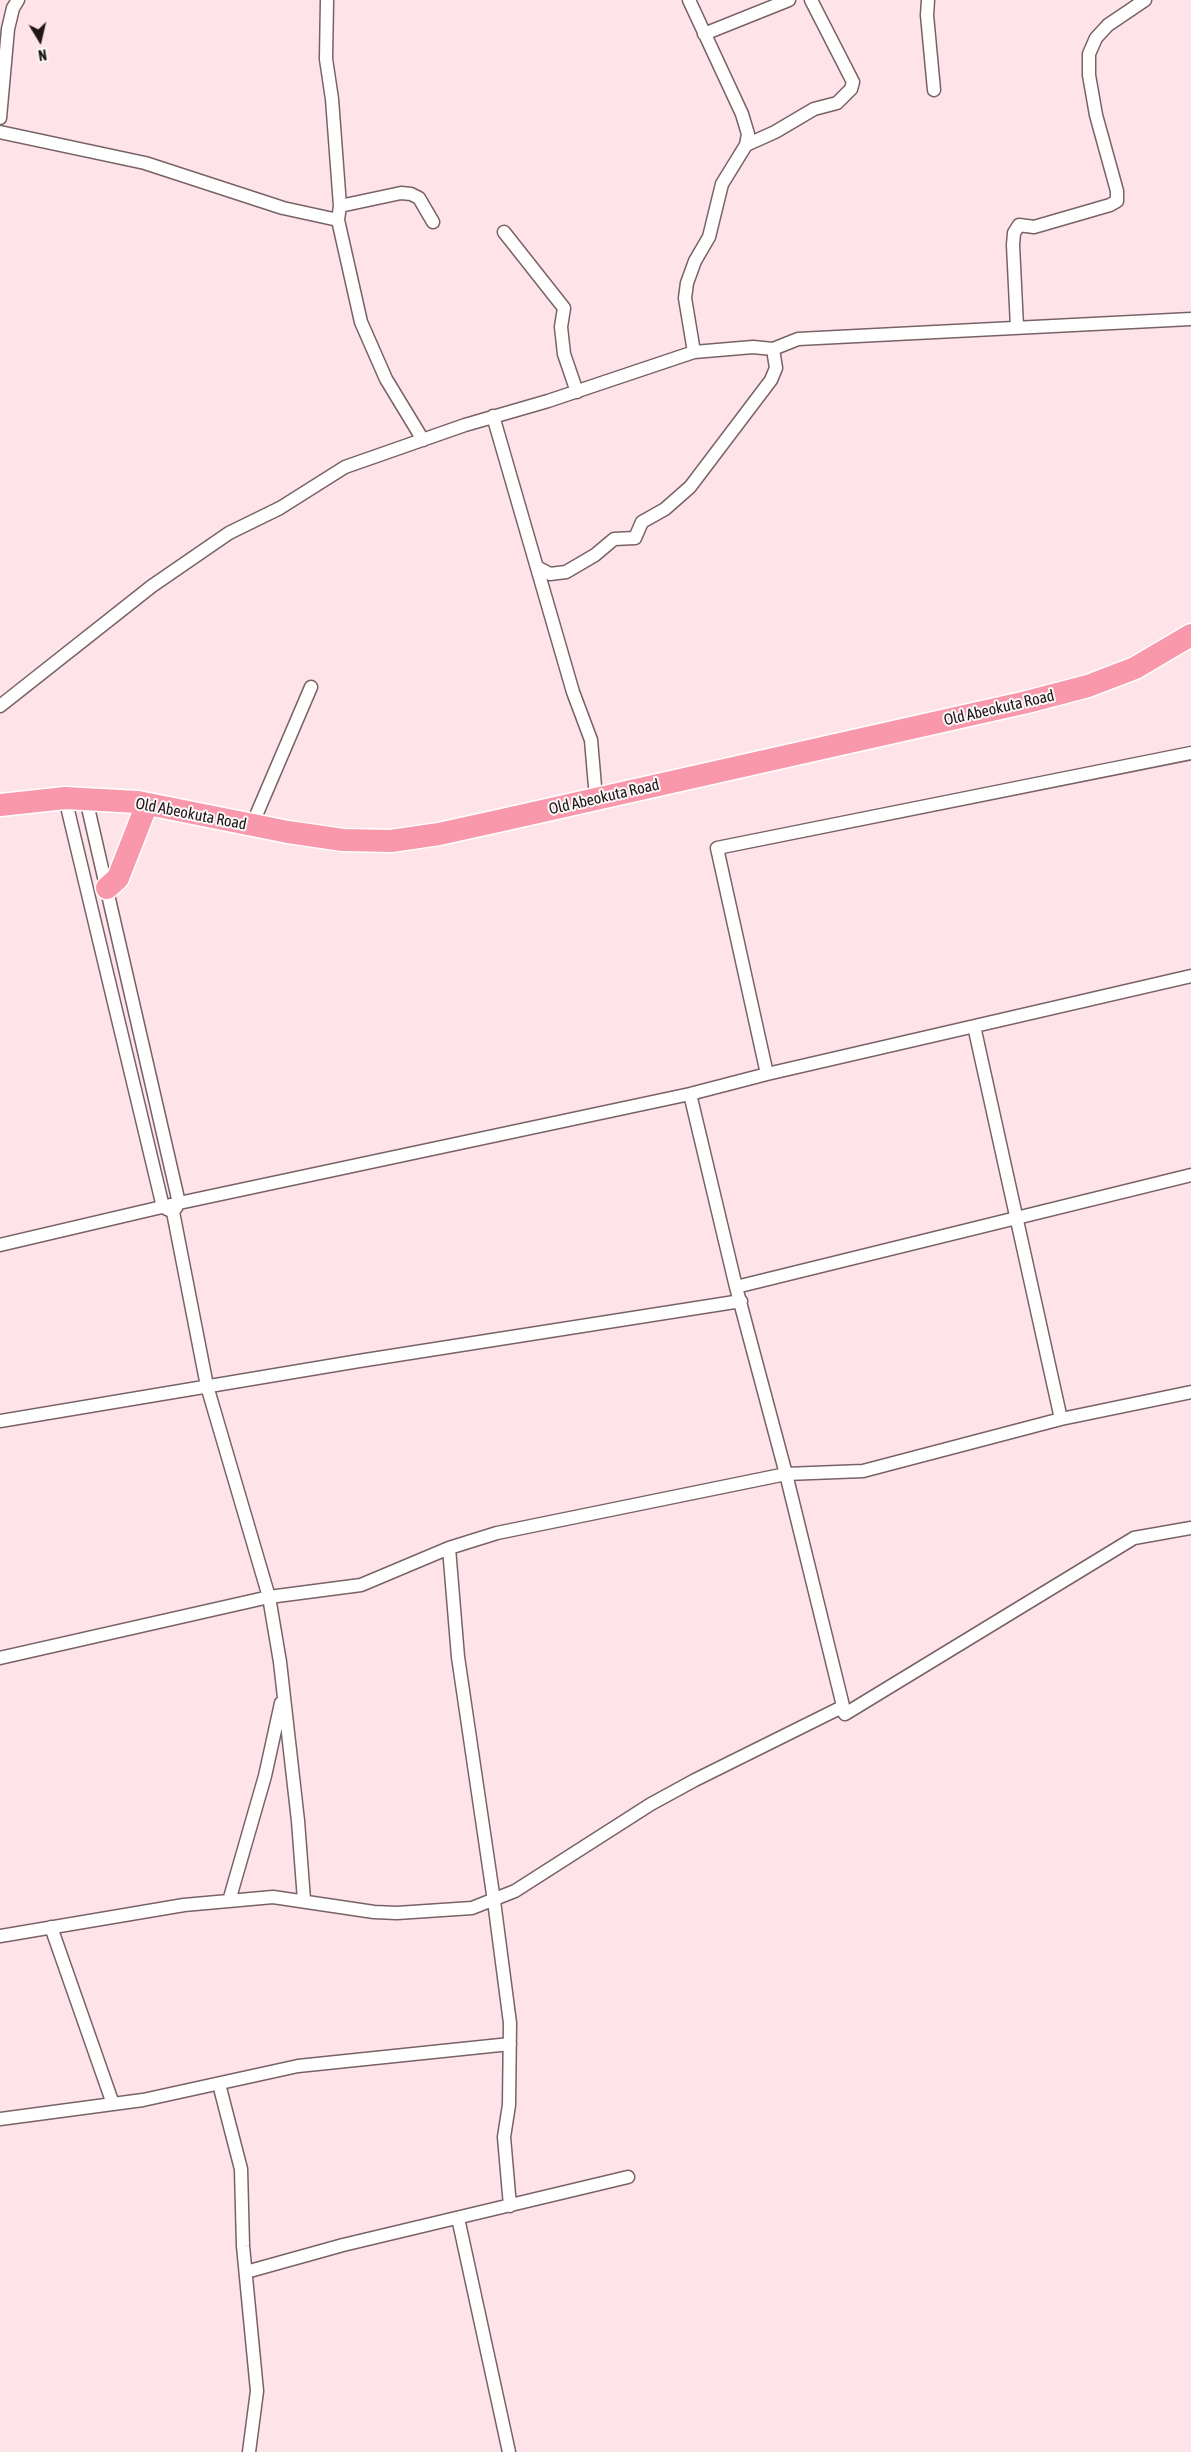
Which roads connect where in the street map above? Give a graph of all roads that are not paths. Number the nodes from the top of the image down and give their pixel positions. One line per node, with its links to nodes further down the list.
1 (18, 0): 10 (street)
2 (326, 0): 13 (street)
3 (690, 0): 8 (street)
4 (789, 0): 8 (street)
5 (811, 0): 12 (street)
6 (928, 0): 9 (street)
7 (1145, 0): 18 (street)
8 (704, 34): 12 (street)
9 (934, 90)
10 (0, 118)
11 (0, 132): 14 (street)
12 (746, 144): 20 (street)
13 (340, 206): 14 (street); 15 (street)
14 (338, 220): 23 (street)
15 (433, 222)
16 (504, 232): 21 (street)
17 (1191, 319): 18 (street)
18 (1017, 327): 19 (street)
19 (773, 349): 20 (street); 24 (street)
20 (694, 352): 21 (street)
21 (577, 392): 22 (street)
22 (492, 416): 23 (street); 24 (street)
23 (423, 440): 27 (street)
24 (537, 567): 30 (street)
25 (1191, 635): 30 (highway, Old Abeokuta Road)
26 (311, 687): 33 (street)
27 (0, 706)
28 (1191, 754): 37 (street)
29 (76, 798): 31 (highway, Old Abeokuta Road); 32 (highway, Old Abeokuta Road); 34 (street); 34 (street)
30 (596, 798): 33 (highway, Old Abeokuta Road)
31 (0, 804)
32 (147, 804): 33 (highway, Old Abeokuta Road); 34 (highway)
33 (252, 826)
34 (96, 889): 40 (street); 40 (street)
35 (1191, 976): 36 (street)
36 (974, 1026): 37 (street); 41 (street)
37 (767, 1074): 38 (street)
38 (690, 1094): 40 (street); 43 (street)
39 (1191, 1175): 41 (street)
40 (172, 1207): 42 (street); 45 (street)
41 (1018, 1218): 43 (street); 47 (street)
42 (0, 1245)
43 (736, 1287): 44 (street)
44 (741, 1301): 45 (street); 49 (street)
45 (207, 1386): 48 (street); 52 (street)
46 (1191, 1392): 47 (street)
47 (1061, 1419): 49 (street)
48 (0, 1421)
49 (786, 1474): 51 (street); 55 (street)
50 (1191, 1528): 55 (street)
51 (448, 1548): 52 (street); 58 (street)
52 (269, 1597): 53 (street); 54 (street)
53 (0, 1658)
54 (284, 1692): 56 (street); 57 (street)
55 (845, 1714): 58 (street)
56 (304, 1900): 57 (street); 58 (street)
57 (230, 1901): 59 (street)
58 (494, 1901): 61 (street)
59 (51, 1927): 60 (street); 63 (street)
60 (0, 1936)
61 (510, 2044): 62 (street); 66 (street)
62 (219, 2084): 63 (street); 68 (street)
63 (113, 2104): 64 (street)
64 (0, 2119)
65 (628, 2177): 66 (street)
66 (510, 2206): 67 (street)
67 (458, 2218): 68 (street); 70 (street)
68 (246, 2272): 69 (street)
69 (249, 2452)
70 (509, 2452)

